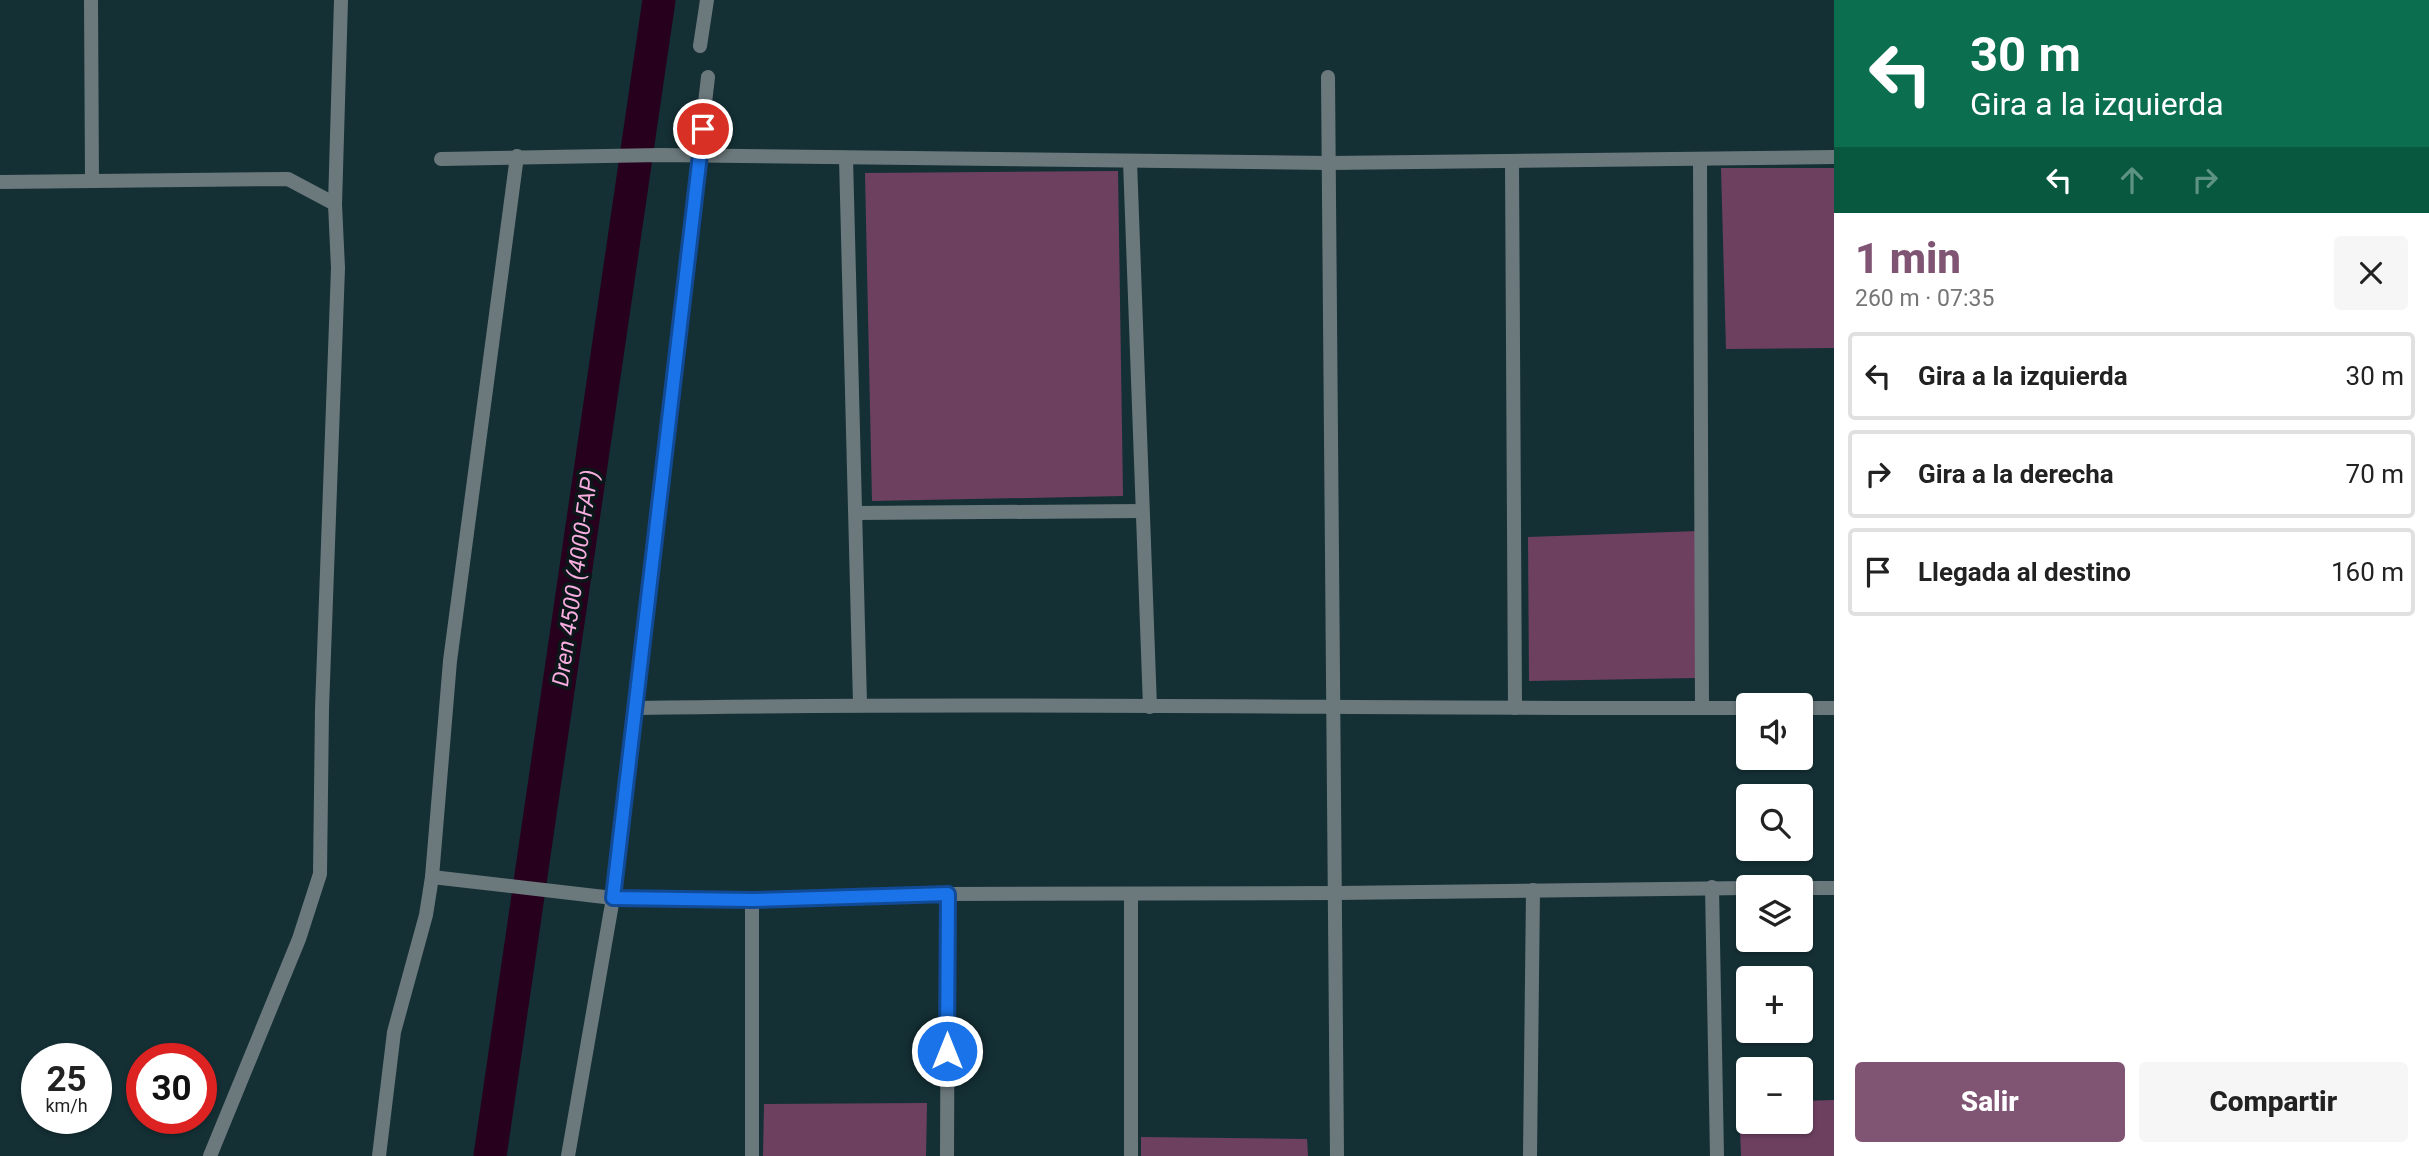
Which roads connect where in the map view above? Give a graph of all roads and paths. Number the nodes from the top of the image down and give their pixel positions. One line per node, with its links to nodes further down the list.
1 (91, 0): 16 (street)
2 (341, 0): 18 (street)
3 (707, 0): 4 (street)
4 (700, 46)
5 (708, 77): 7 (street)
6 (1328, 77): 15 (street)
7 (700, 155): 8 (street); 9 (street); 23 (street)
8 (517, 156): 11 (street); 30 (street)
9 (846, 158): 13 (street); 20 (street)
10 (1834, 158): 12 (street)
11 (441, 159)
12 (1700, 159): 14 (street); 25 (street)
13 (1129, 161): 15 (street); 19 (street)
14 (1512, 161): 15 (street); 24 (street)
15 (1329, 163): 29 (street)
16 (92, 181): 17 (street); 18 (street)
17 (0, 182)
18 (335, 204): 41 (street)
19 (1143, 511): 20 (street); 22 (street)
20 (856, 513): 21 (street)
21 (860, 704): 22 (street); 23 (street)
22 (1150, 707): 29 (street)
23 (637, 708): 39 (street)
24 (1515, 708): 25 (street); 29 (street)
25 (1702, 708): 26 (street)
26 (1736, 708)
27 (1813, 708): 28 (street)
28 (1834, 708)
29 (1336, 709): 37 (street)
30 (432, 877): 39 (street); 42 (street)
31 (1712, 887): 32 (street); 35 (street); 49 (street)
32 (1736, 888)
33 (1813, 888): 34 (street)
34 (1834, 888)
35 (1533, 890): 37 (street); 48 (street)
36 (948, 894): 38 (street); 40 (street); 45 (street)
37 (1337, 894): 38 (street); 47 (street)
38 (1131, 895): 46 (street)
39 (613, 898): 40 (street); 43 (street)
40 (752, 900): 44 (street)
41 (210, 1156)
42 (379, 1156)
43 (568, 1156)
44 (752, 1156)
45 (947, 1156)
46 (1131, 1156)
47 (1337, 1156)
48 (1530, 1156)
49 (1717, 1156)

